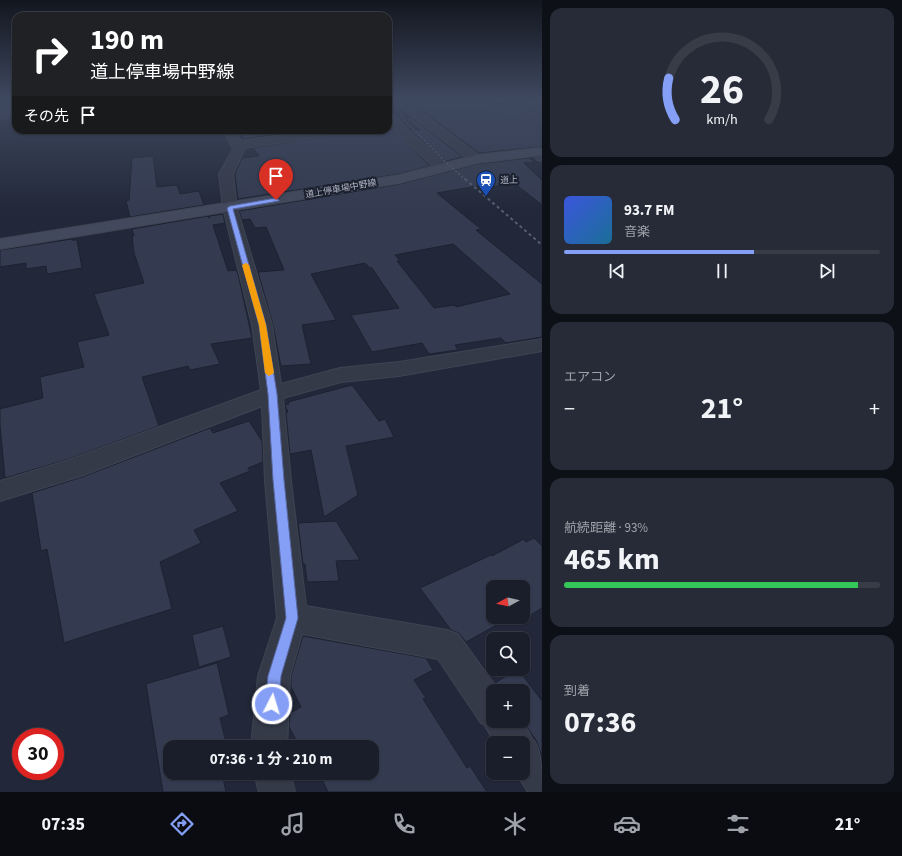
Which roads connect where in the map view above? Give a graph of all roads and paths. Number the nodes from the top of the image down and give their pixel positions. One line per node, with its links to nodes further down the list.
1 (234, 137): 5 (street)
2 (292, 137): 5 (street)
3 (408, 137): 8 (street)
4 (447, 137): 7 (street)
5 (239, 145): 9 (street)
6 (541, 154): 7 (main road, 道上停車場中野線)
7 (477, 160): 8 (main road, 道上停車場中野線)
8 (442, 167): 9 (main road, 道上停車場中野線)
9 (230, 208): 10 (main road, 道上停車場中野線); 12 (street)
10 (0, 244)
11 (542, 345): 12 (street)
12 (272, 394): 13 (street); 14 (street)
13 (0, 491)
14 (292, 618): 15 (street); 16 (street)
15 (486, 701)
16 (269, 740)
17 (530, 763): 19 (street)
18 (274, 780): 20 (street)
19 (542, 780)
20 (277, 792)

